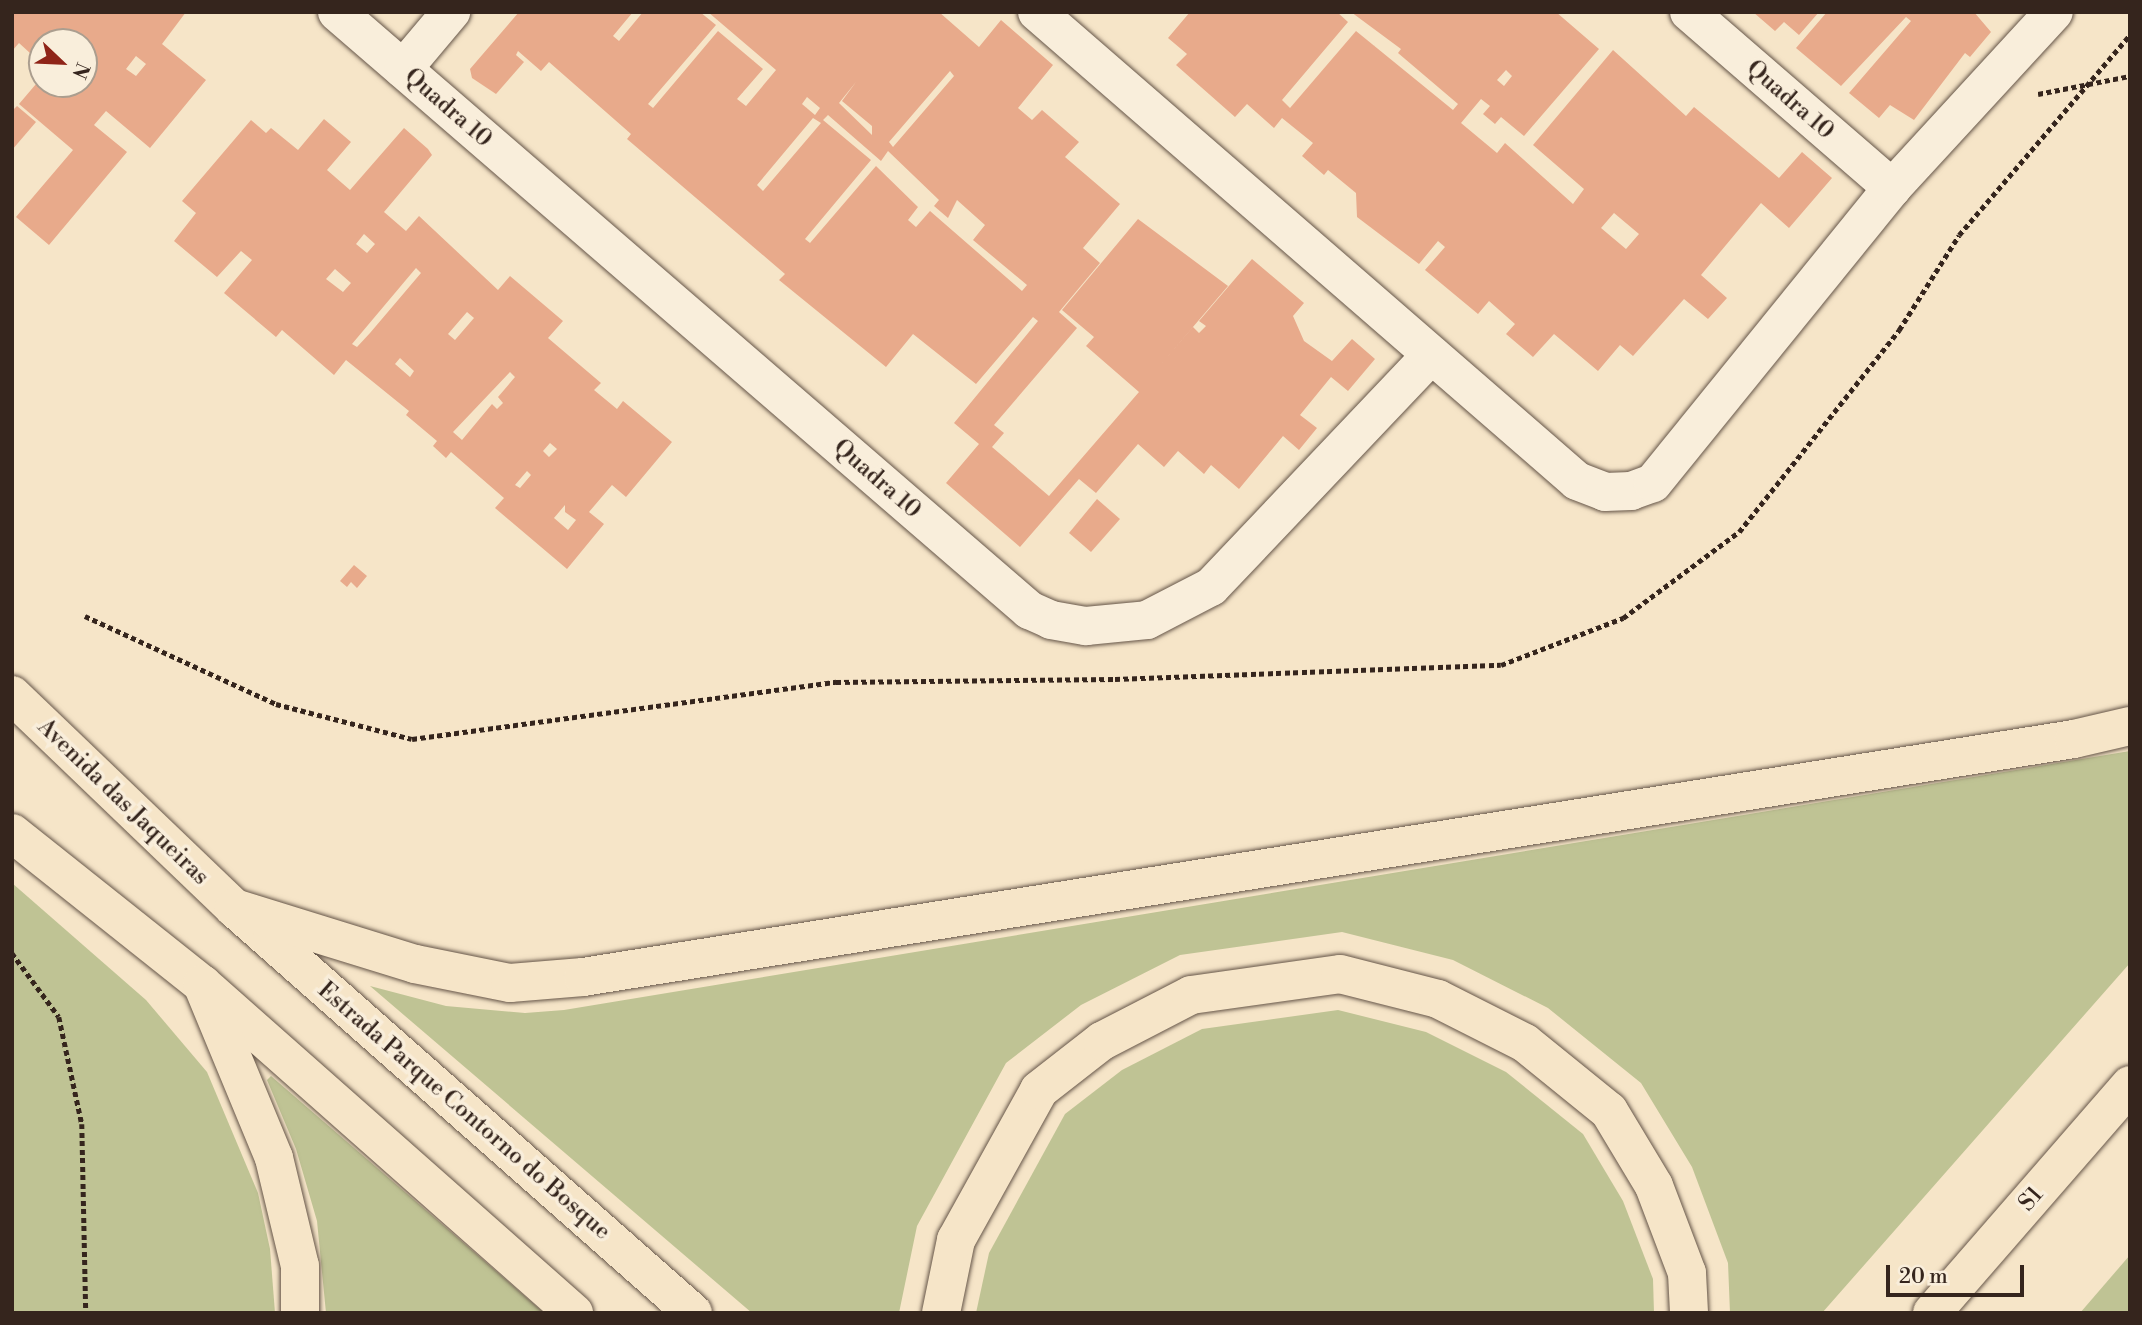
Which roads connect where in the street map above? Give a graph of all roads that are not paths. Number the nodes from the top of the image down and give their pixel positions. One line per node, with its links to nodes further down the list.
1 (337, 12): 6 (street, Quadra 10)
2 (451, 12): 6 (street)
3 (1037, 12): 8 (street)
4 (1689, 12): 7 (street, Quadra 10)
5 (2054, 12): 7 (street)
6 (403, 69): 8 (street, Quadra 10)
7 (1892, 188): 8 (street)
8 (1431, 355)
9 (12, 695): 12 (main road, Avenida das Jaqueiras)
10 (2130, 726): 12 (main road)
11 (12, 832): 13 (main road)
12 (234, 908): 17 (main road, Estrada Parque Contorno do Bosque)
13 (202, 984): 15 (main road); 16 (main road)
14 (2130, 1085): 20 (main road, S1)
15 (300, 1313)
16 (574, 1313)
17 (692, 1313)
18 (941, 1313): 19 (main road)
19 (1689, 1313)
20 (1932, 1313)

